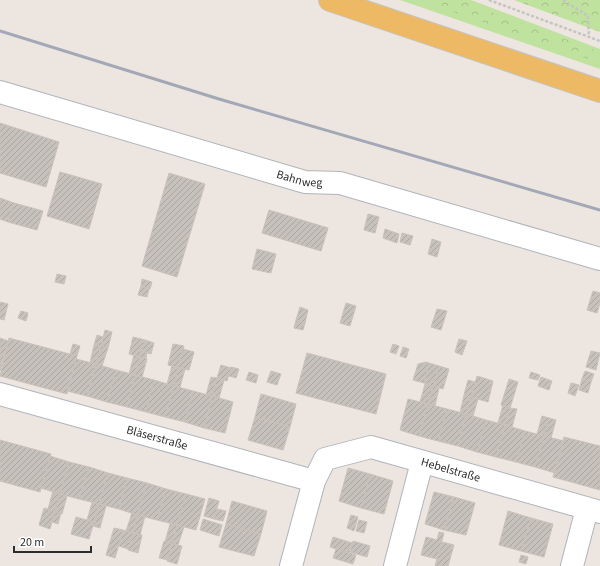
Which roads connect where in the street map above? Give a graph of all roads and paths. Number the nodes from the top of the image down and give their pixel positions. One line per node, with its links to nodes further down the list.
1 (330, 0): 6 (main road)
2 (489, 0): 4 (path)
3 (563, 0): 4 (path)
4 (590, 38): 5 (path)
5 (600, 41)
6 (600, 91)
7 (0, 92): 8 (street, Bahnweg)
8 (600, 259)
9 (0, 394): 11 (street, Bläserstraße)
10 (422, 462): 11 (street, Hebelstraße); 12 (street, Hebelstraße); 14 (street)
11 (314, 481): 13 (street, Hebelstraße)
12 (594, 511): 15 (street)
13 (291, 566)
14 (395, 566)
15 (572, 566)

